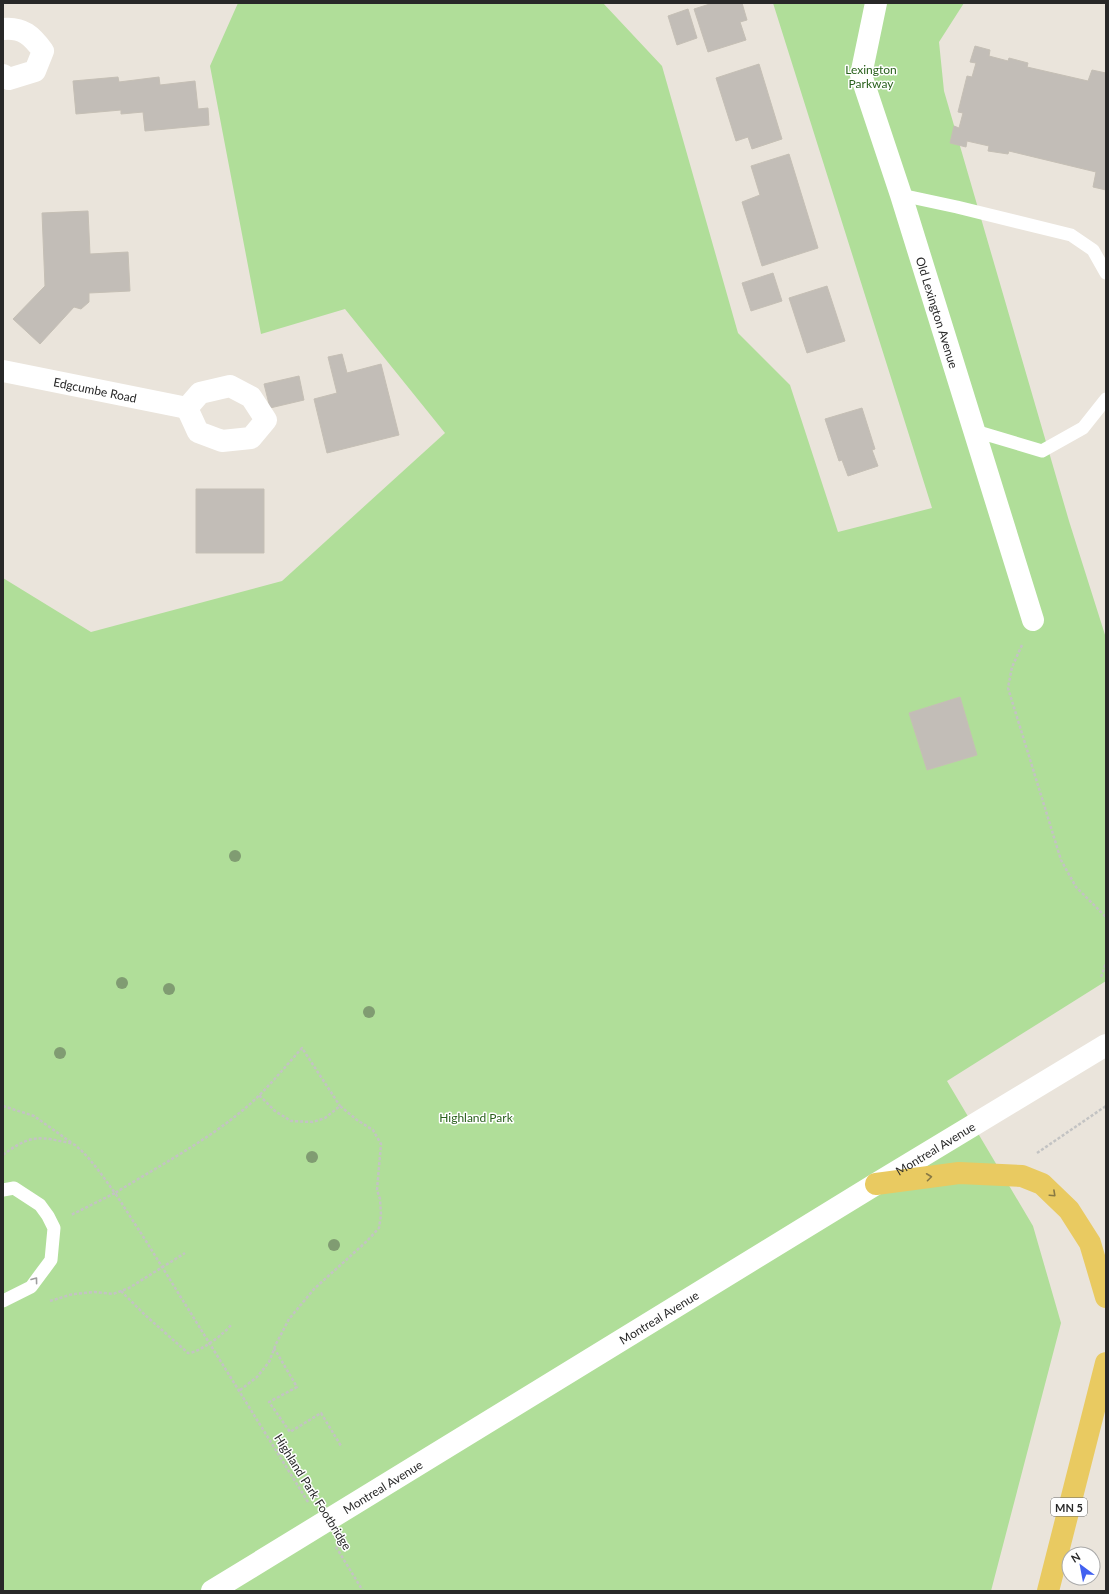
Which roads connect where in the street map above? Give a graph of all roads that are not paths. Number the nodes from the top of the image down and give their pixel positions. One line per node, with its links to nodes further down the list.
1 (876, 3): 4 (main road, Old Lexington Avenue)
2 (3, 29): 3 (main road)
3 (3, 75)
4 (901, 195): 5 (lane); 9 (main road, Old Lexington Avenue)
5 (1106, 273)
6 (3, 371): 8 (main road, Edgcumbe Road)
7 (1106, 399): 9 (lane)
8 (187, 408)
9 (975, 431): 10 (main road, Old Lexington Avenue)
10 (1033, 620)
11 (1106, 1045): 12 (main road, Montreal Avenue)
12 (876, 1184): 14 (main road, one-way to 14); 17 (main road, Montreal Avenue)
13 (3, 1190): 15 (lane, one-way to 13)
14 (1106, 1297)
15 (3, 1301)
16 (1106, 1363): 18 (main road, MN 5)
17 (212, 1591)
18 (1048, 1591)

